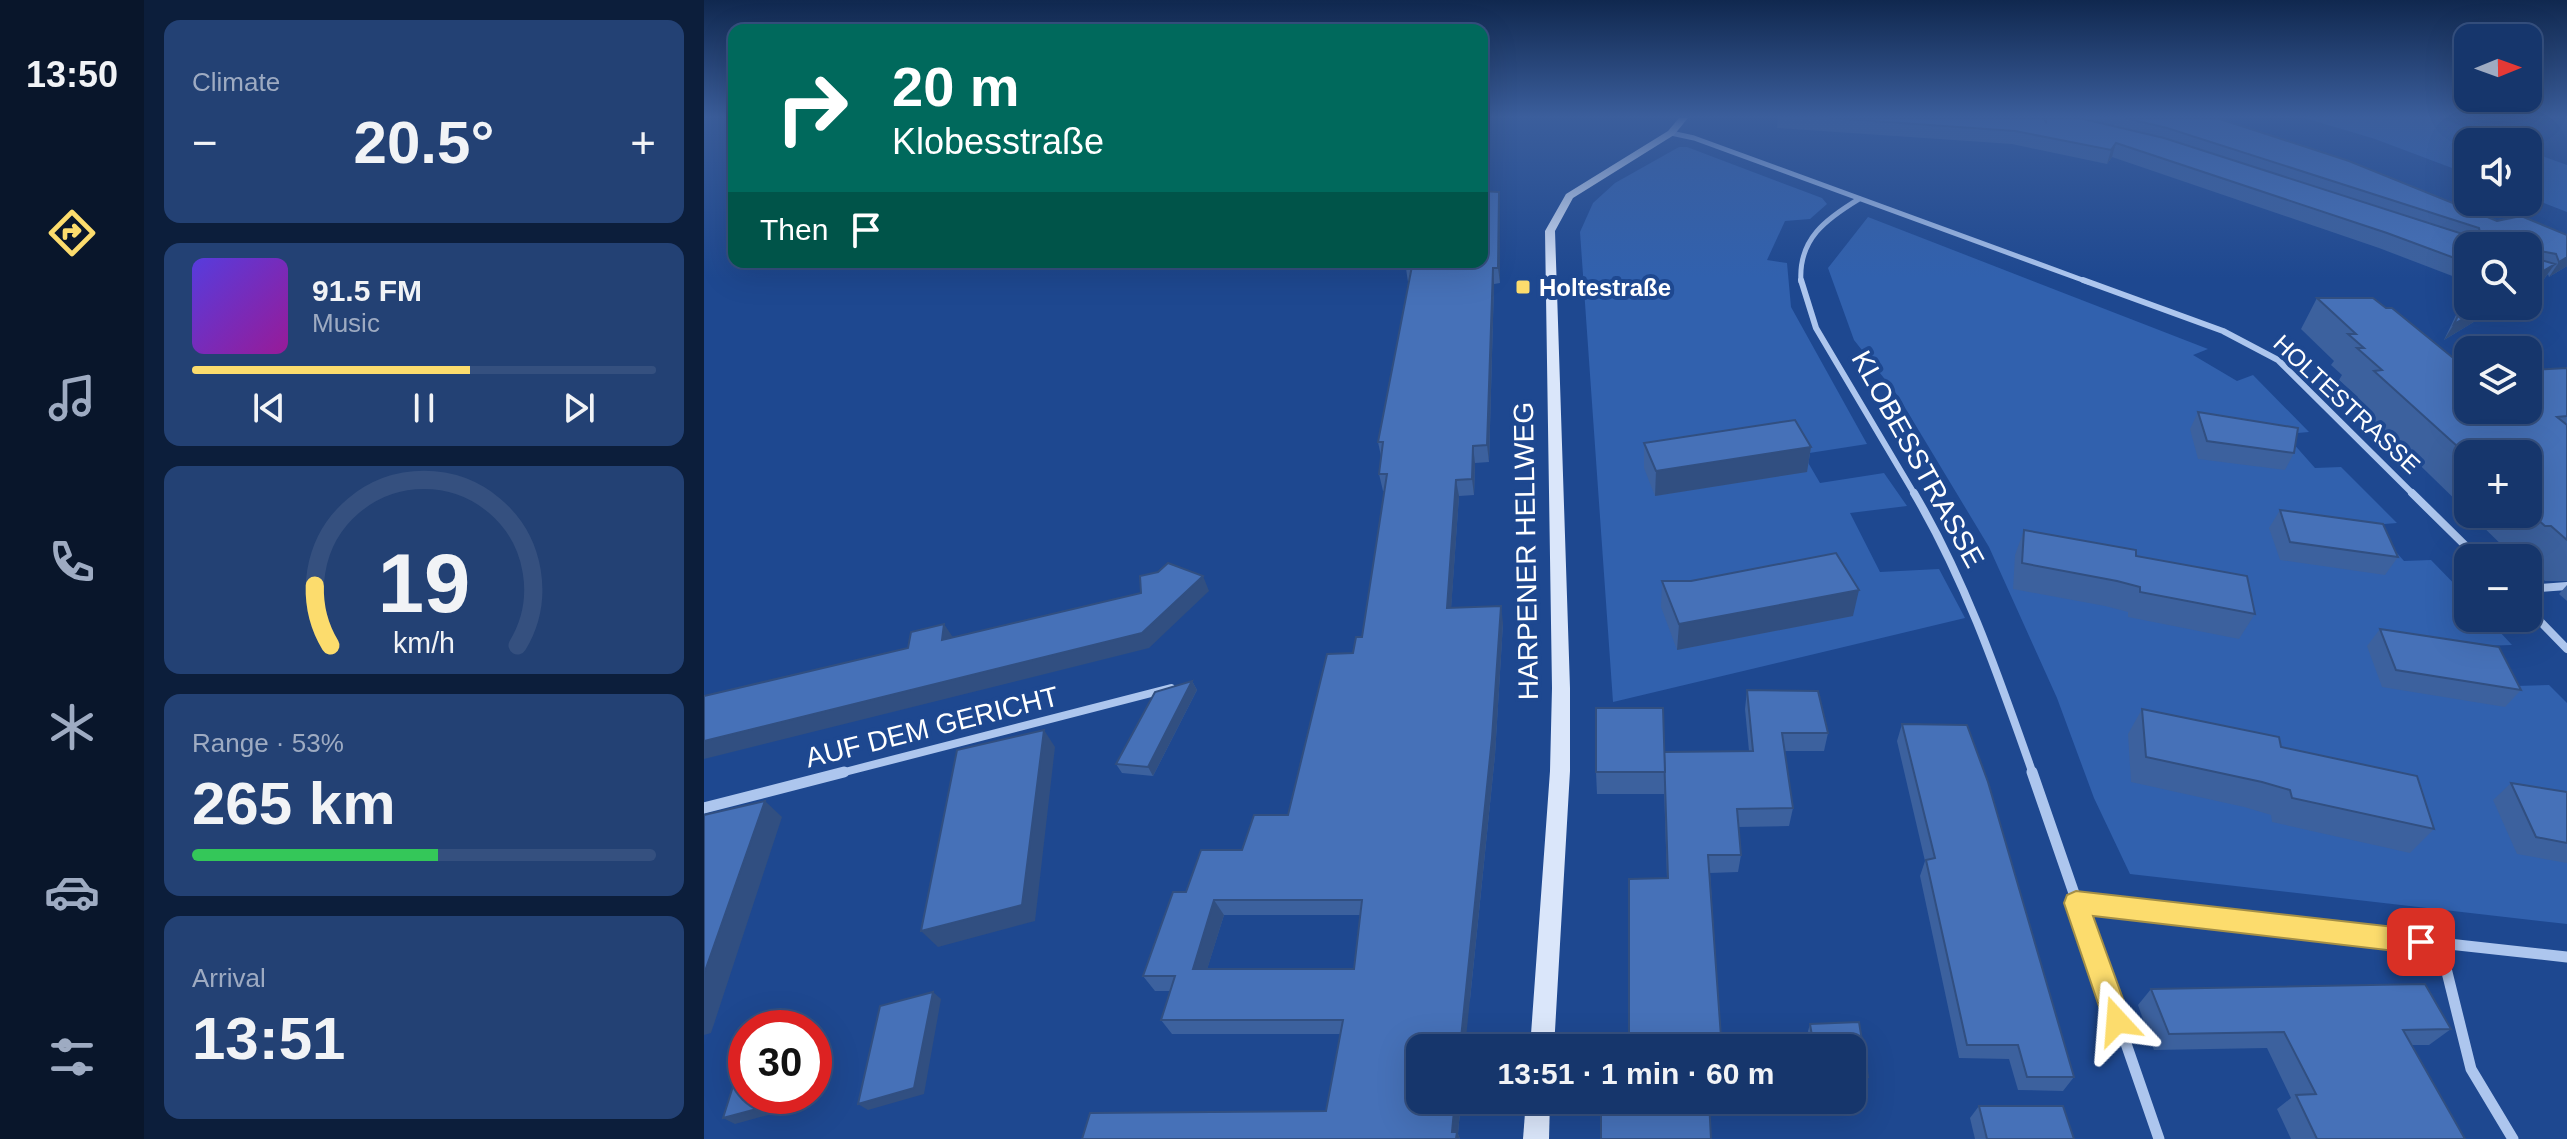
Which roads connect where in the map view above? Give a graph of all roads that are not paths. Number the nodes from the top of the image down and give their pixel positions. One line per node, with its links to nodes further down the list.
1 (1609, 171): 14 (street, HARPENER HELLWEG)
2 (1780, 171): 3 (street, HOLTESTRASSE)
3 (1859, 199): 4 (street, HOLTESTRASSE); 11 (street, KLOBESSTRASSE)
4 (2464, 544)
5 (2567, 586): 6 (street)
6 (2542, 588)
7 (2542, 623): 8 (street)
8 (2567, 649)
9 (1171, 688): 10 (street, AUF DEM GERICHT)
10 (704, 808)
11 (2076, 903): 12 (street); 17 (street, KLOBESSTRASSE)
12 (2440, 944): 13 (street); 18 (street)
13 (2567, 957)
14 (1543, 1034)
15 (1537, 1114): 16 (street)
16 (1536, 1139)
17 (2159, 1139)
18 (2513, 1139)

